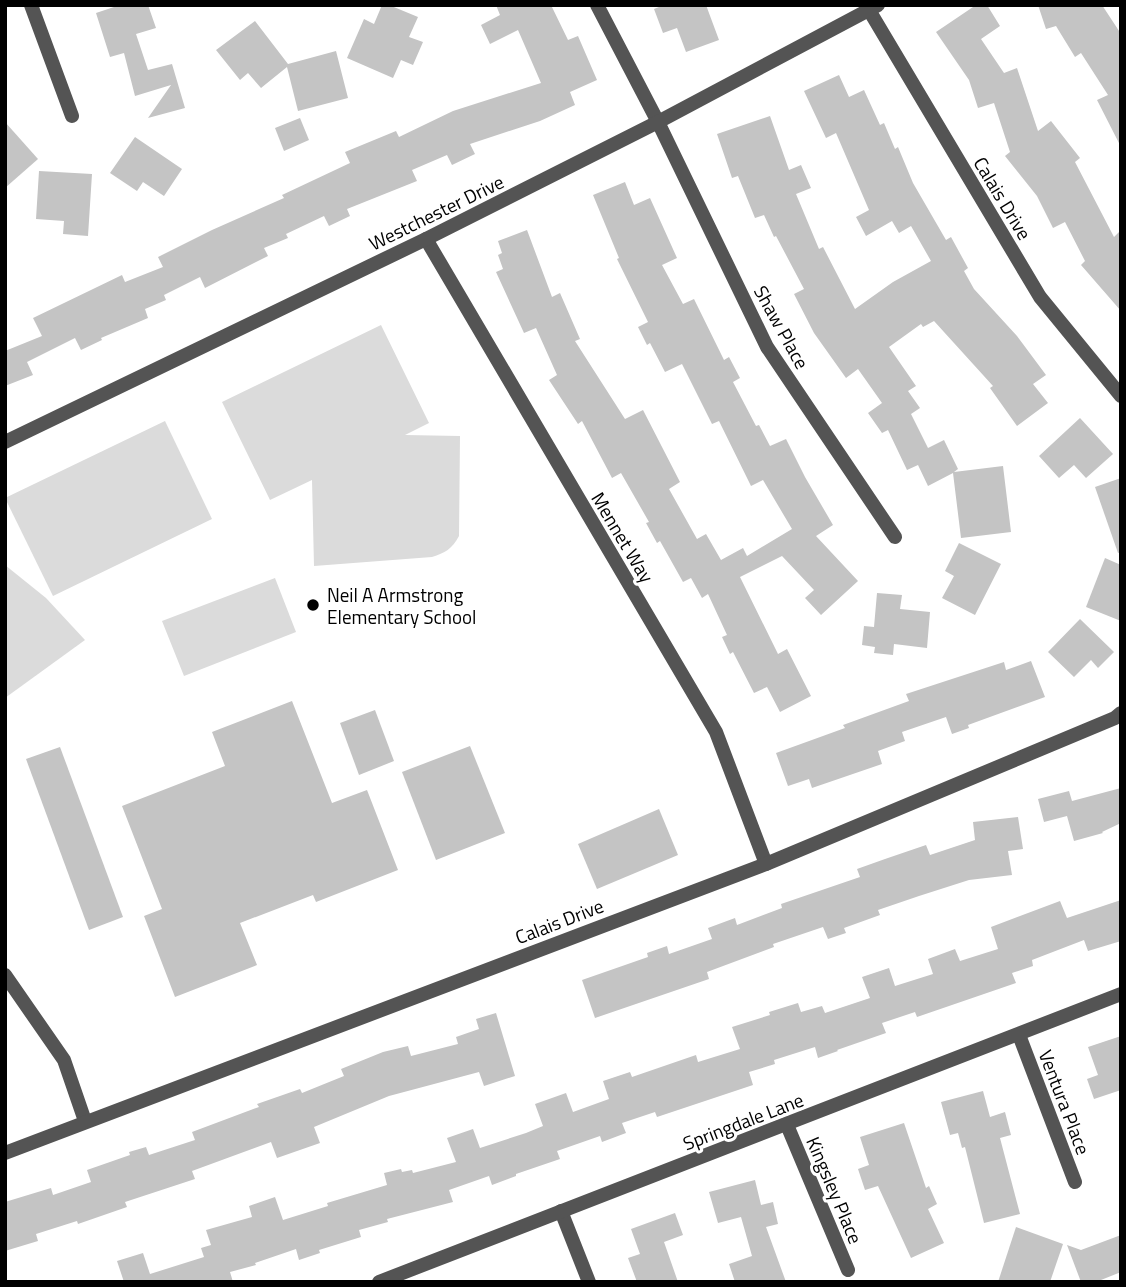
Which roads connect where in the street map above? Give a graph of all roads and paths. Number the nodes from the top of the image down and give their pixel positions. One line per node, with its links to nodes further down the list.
1 (31, 5): 4 (street)
2 (597, 5): 5 (street, Shaw Place)
3 (871, 7): 5 (street, Westchester Drive); 7 (street, Calais Drive)
4 (72, 116)
5 (658, 122): 6 (street, Westchester Drive); 9 (street, Shaw Place)
6 (426, 239): 8 (street, Westchester Drive); 11 (street, Mennet Way)
7 (1121, 396)
8 (5, 442)
9 (895, 537)
10 (1121, 713): 11 (street, Calais Drive)
11 (766, 864): 15 (street, Calais Drive)
12 (5, 975): 15 (street)
13 (1121, 994): 14 (street, Springdale Lane)
14 (1019, 1035): 16 (street, Springdale Lane); 18 (street, Ventura Place)
15 (85, 1121): 17 (street, Calais Drive)
16 (787, 1125): 19 (street, Springdale Lane); 20 (street, Kingsley Place)
17 (5, 1153)
18 (1075, 1182)
19 (561, 1211): 21 (street, Springdale Lane); 22 (street)
20 (848, 1270)
21 (379, 1282)
22 (589, 1282)

